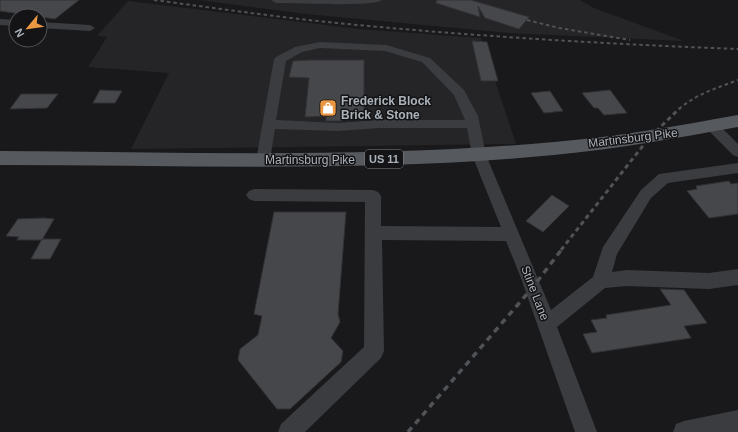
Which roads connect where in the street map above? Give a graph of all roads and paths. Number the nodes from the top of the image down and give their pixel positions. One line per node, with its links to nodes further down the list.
1 (276, 0): 2 (street)
2 (377, 0)
3 (48, 25): 4 (street)
4 (90, 28)
5 (738, 121): 8 (main road, Martinsburg Pike / US 11)
6 (269, 124): 7 (street); 7 (street, Stine Lane); 12 (street)
7 (472, 124): 10 (street, Stine Lane)
8 (712, 126): 9 (street); 10 (main road, Martinsburg Pike / US 11)
9 (738, 152)
10 (479, 155): 12 (main road, Martinsburg Pike / US 11); 16 (street, Stine Lane)
11 (0, 158): 12 (main road, Martinsburg Pike / US 11)
12 (262, 160)
13 (738, 168): 18 (street)
14 (254, 195): 15 (street)
15 (373, 232): 16 (street); 21 (street)
16 (512, 234): 19 (street, Stine Lane)
17 (738, 277): 18 (street)
18 (601, 280): 19 (street)
19 (547, 324): 22 (street, Stine Lane)
20 (738, 421): 23 (street)
21 (289, 432)
22 (586, 432)
23 (684, 432)

